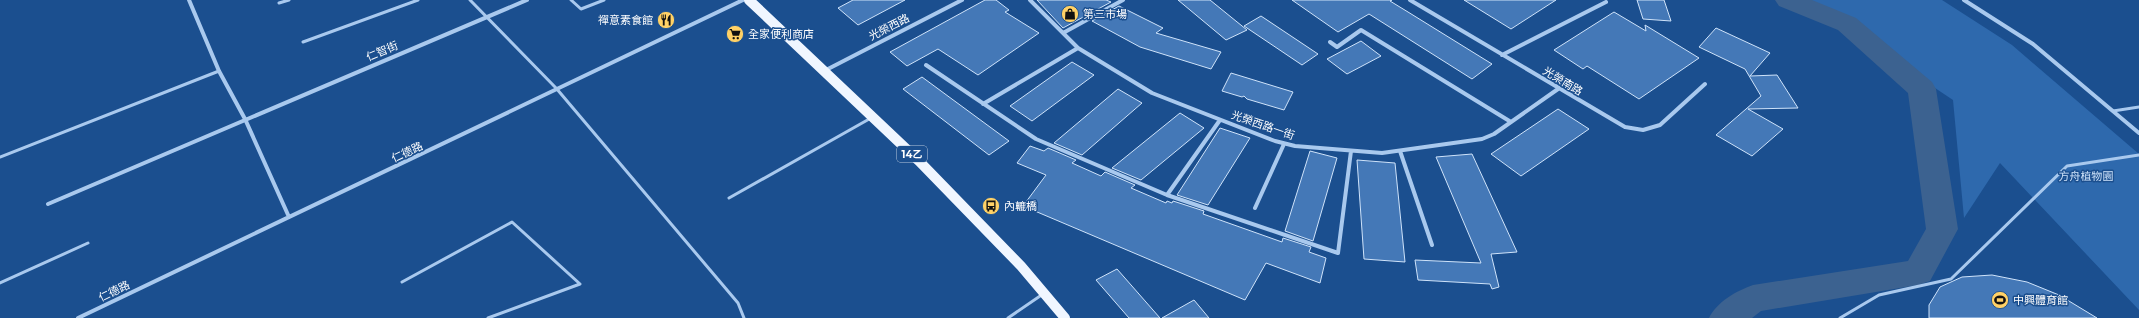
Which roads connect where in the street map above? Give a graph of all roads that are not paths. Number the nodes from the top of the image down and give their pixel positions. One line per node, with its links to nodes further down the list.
1 (190, 0): 27 (street)
2 (289, 0): 17 (lane)
3 (418, 0): 21 (lane)
4 (470, 0): 19 (lane)
5 (512, 0): 18 (lane)
6 (526, 0): 18 (street, 仁智街)
7 (571, 0): 8 (lane)
8 (604, 0)
9 (743, 0): 29 (street, 仁德路)
10 (749, 0): 26 (main road, 14乙)
11 (962, 0): 26 (street, 光榮西路)
12 (1030, 0): 20 (street, 光榮西路一街)
13 (1122, 0): 20 (street)
14 (1410, 0): 24 (street, 光榮南路)
15 (1964, 0): 33 (street)
16 (1606, 2): 24 (street)
17 (279, 4)
18 (515, 5): 19 (street, 仁智街)
19 (485, 18): 29 (lane); 35 (street, 仁智街)
20 (1062, 33): 23 (street, 光榮西路一街)
21 (302, 42)
22 (1330, 42): 37 (street)
23 (1078, 48): 31 (street); 36 (street, 光榮西路一街)
24 (1502, 55): 30 (street, 光榮南路)
25 (926, 65): 31 (street)
26 (826, 70): 34 (main road, 14乙)
27 (219, 71): 35 (street); 43 (lane)
28 (1705, 84): 30 (street, 光榮南路)
29 (556, 88): 48 (street, 仁德路); 56 (lane)
30 (1558, 89): 37 (street, 光榮西路一街)
31 (983, 104): 44 (street)
32 (2139, 107): 33 (lane)
33 (2113, 111): 38 (street)
34 (874, 117): 45 (lane); 53 (main road, 14乙)
35 (245, 120): 46 (street, 仁智街); 48 (street)
36 (1220, 120): 39 (street, 光榮西路一街); 44 (street)
37 (1511, 122): 41 (street, 光榮西路一街)
38 (2139, 133)
39 (1284, 144): 40 (street, 光榮西路一街); 47 (street)
40 (1351, 151): 41 (street, 光榮西路一街); 44 (street)
41 (1400, 151): 50 (street)
42 (2139, 155): 59 (lane)
43 (0, 157)
44 (1166, 195)
45 (729, 198)
46 (48, 204)
47 (1255, 208)
48 (289, 217): 54 (street, 仁德路)
49 (88, 244): 52 (lane)
50 (1432, 245)
51 (402, 282): 55 (lane)
52 (0, 283)
53 (1046, 292): 57 (lane); 58 (main road, 14乙)
54 (78, 318)
55 (488, 318)
56 (744, 318)
57 (1008, 318)
58 (1065, 318)
59 (1840, 318)

